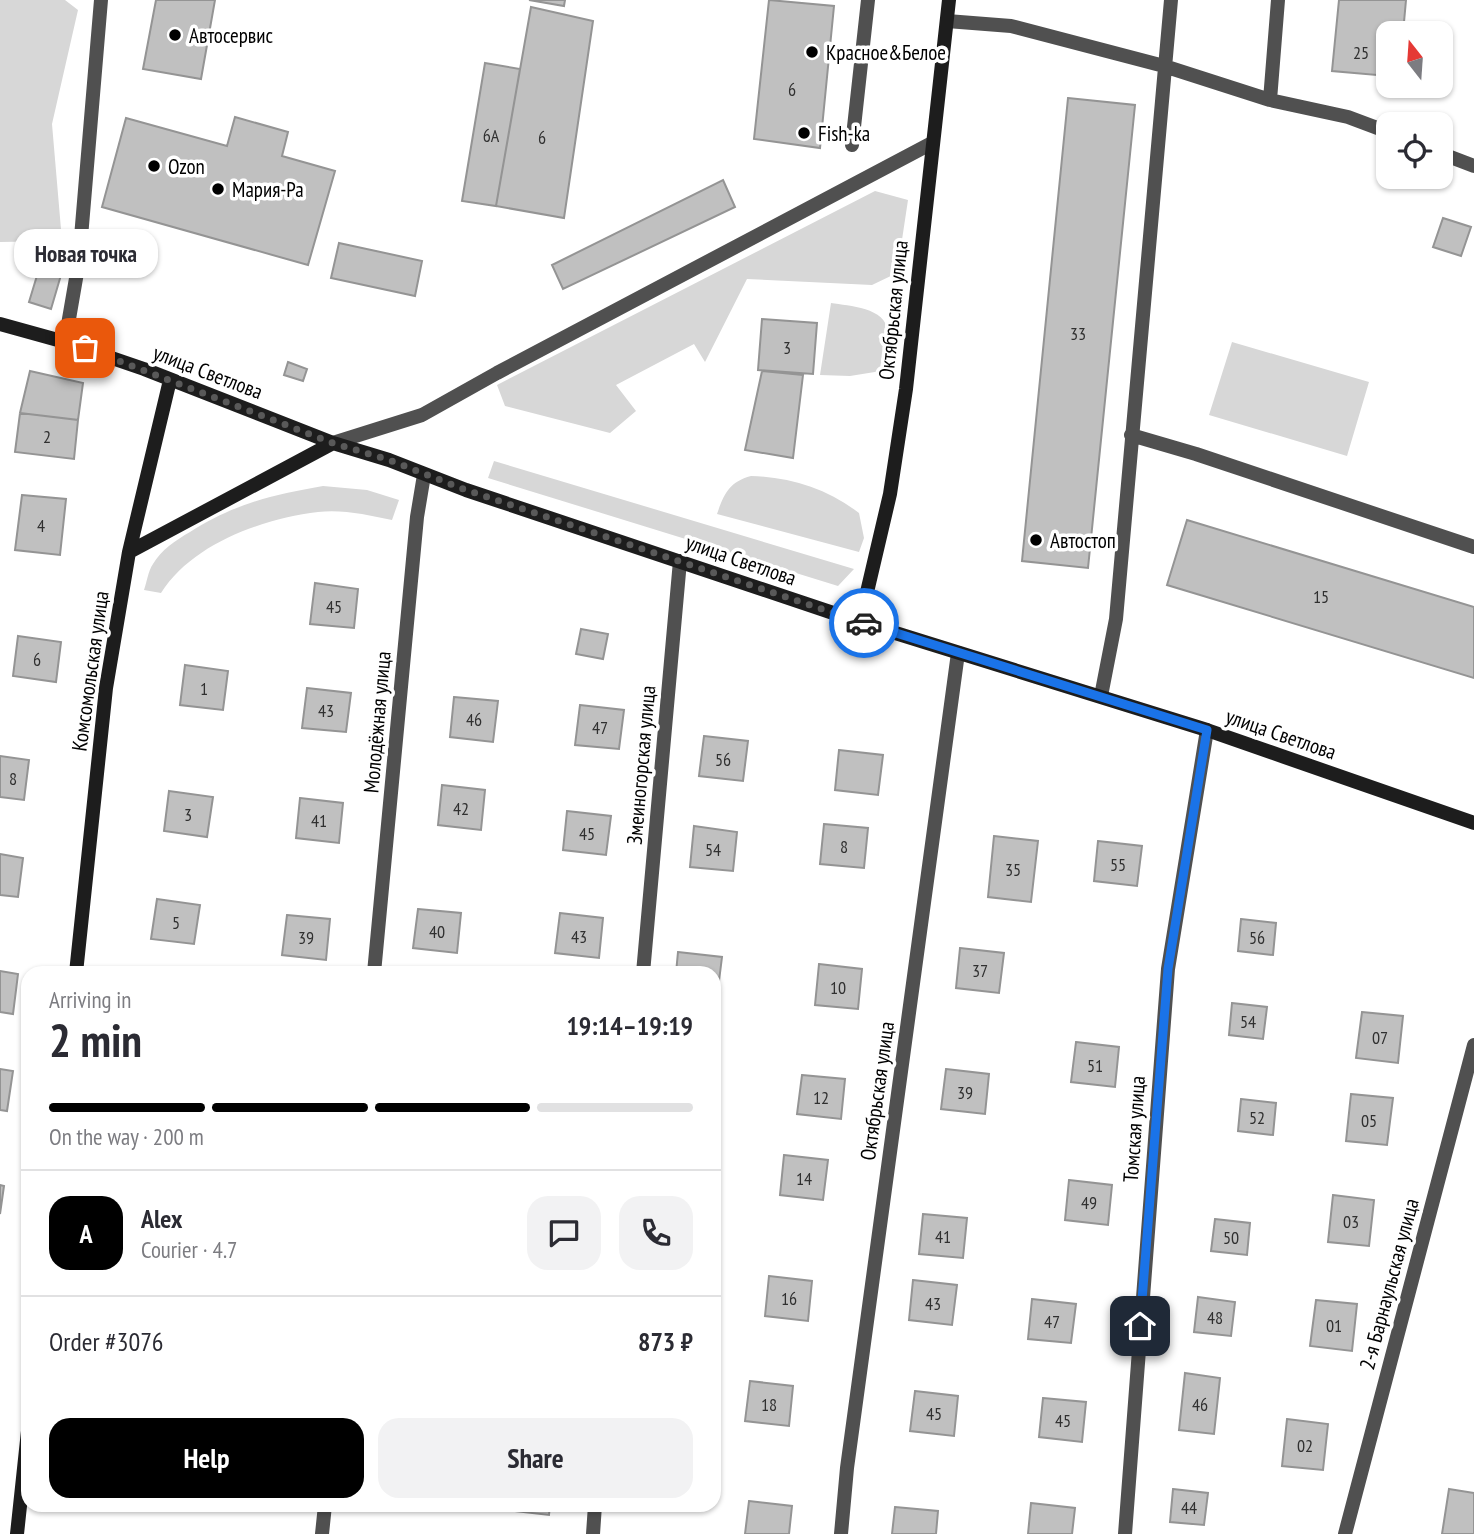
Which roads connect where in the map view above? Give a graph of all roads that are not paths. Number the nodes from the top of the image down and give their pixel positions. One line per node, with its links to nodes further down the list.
1 (101, 0): 15 (street)
2 (868, 0): 11 (street)
3 (949, 0): 6 (main road, Октябрьская улица)
4 (1171, 0): 7 (street)
5 (1278, 0): 8 (street)
6 (947, 21): 7 (street); 10 (main road, Октябрьская улица)
7 (1164, 66): 8 (street); 17 (street)
8 (1270, 100): 9 (street)
9 (1376, 128)
10 (932, 143): 18 (street); 23 (main road, Октябрьская улица)
11 (852, 145)
12 (1453, 158): 13 (street)
13 (1474, 166)
14 (0, 324): 15 (main road, улица Светлова)
15 (65, 342): 16 (main road, улица Светлова)
16 (170, 380): 18 (main road, улица Светлова); 21 (main road, Комсомольская улица)
17 (1131, 435): 20 (street); 25 (street)
18 (333, 443): 19 (main road, улица Светлова); 21 (main road)
19 (424, 475): 22 (main road, улица Светлова); 29 (street, Молодёжная улица)
20 (1474, 547)
21 (129, 552): 28 (main road, Комсомольская улица)
22 (680, 561): 23 (main road, улица Светлова); 30 (street, Змеиногорская улица)
23 (860, 622): 24 (main road, улица Светлова)
24 (958, 653): 25 (main road, улица Светлова); 38 (street, Октябрьская улица)
25 (1101, 696): 26 (main road, улица Светлова)
26 (1207, 730): 27 (main road, улица Светлова); 39 (street, Томская улица)
27 (1474, 823)
28 (77, 966)
29 (375, 966)
30 (644, 966)
31 (1474, 1045): 40 (street, 2-я Барнаульская улица)
32 (21, 1497): 35 (main road)
33 (324, 1512): 36 (street)
34 (595, 1512): 37 (street)
35 (17, 1534)
36 (322, 1534)
37 (593, 1534)
38 (841, 1534)
39 (1125, 1534)
40 (1345, 1534)

